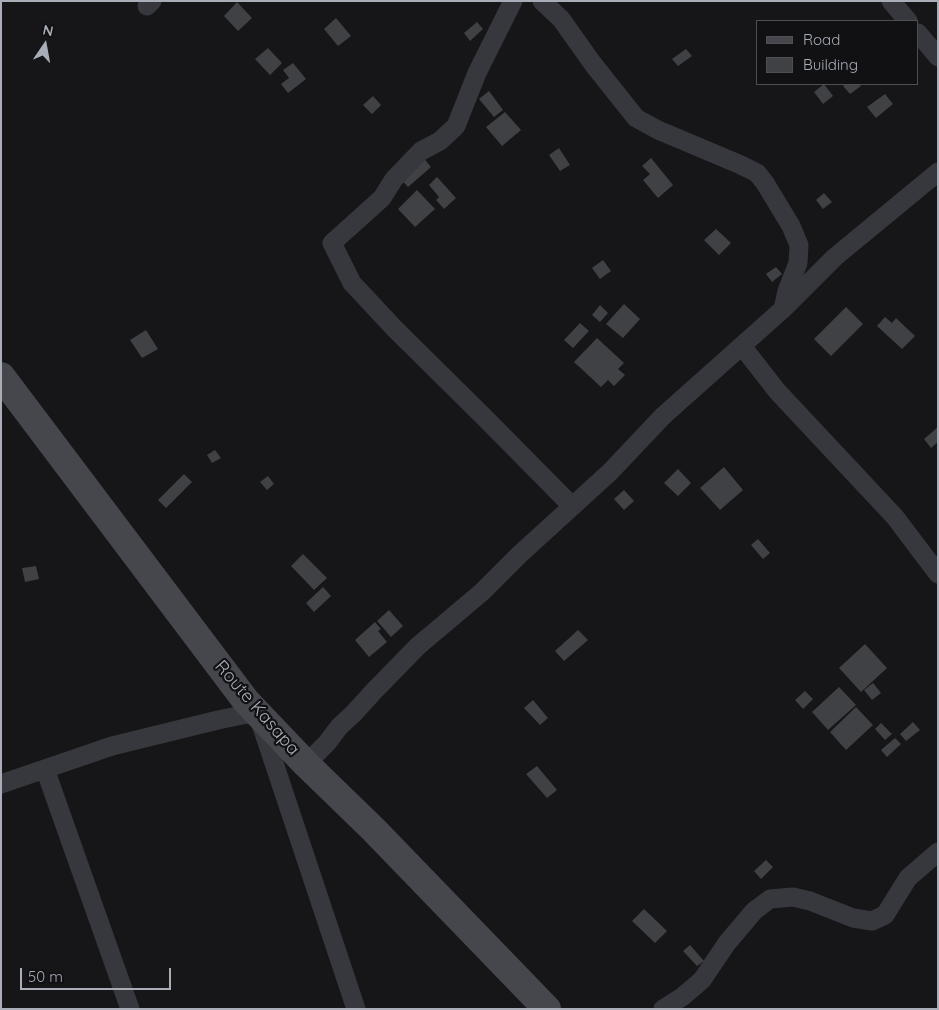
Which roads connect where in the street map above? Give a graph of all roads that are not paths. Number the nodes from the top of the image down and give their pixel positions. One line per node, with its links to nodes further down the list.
1 (513, 1): 11 (street)
2 (542, 1): 8 (street)
3 (891, 1): 4 (street)
4 (907, 20)
5 (919, 34): 6 (street)
6 (938, 57)
7 (938, 172): 8 (street)
8 (783, 309): 9 (street)
9 (742, 346): 11 (street); 12 (street)
10 (1, 376): 13 (main road, Route Kasapa)
11 (572, 506): 14 (street)
12 (938, 574)
13 (257, 712): 14 (main road, Route Kasapa); 15 (street); 19 (street)
14 (306, 764): 20 (main road, Route Kasapa)
15 (44, 769): 16 (street); 18 (street)
16 (1, 784)
17 (938, 852): 21 (street)
18 (130, 1009)
19 (356, 1009)
20 (547, 1009)
21 (663, 1009)

